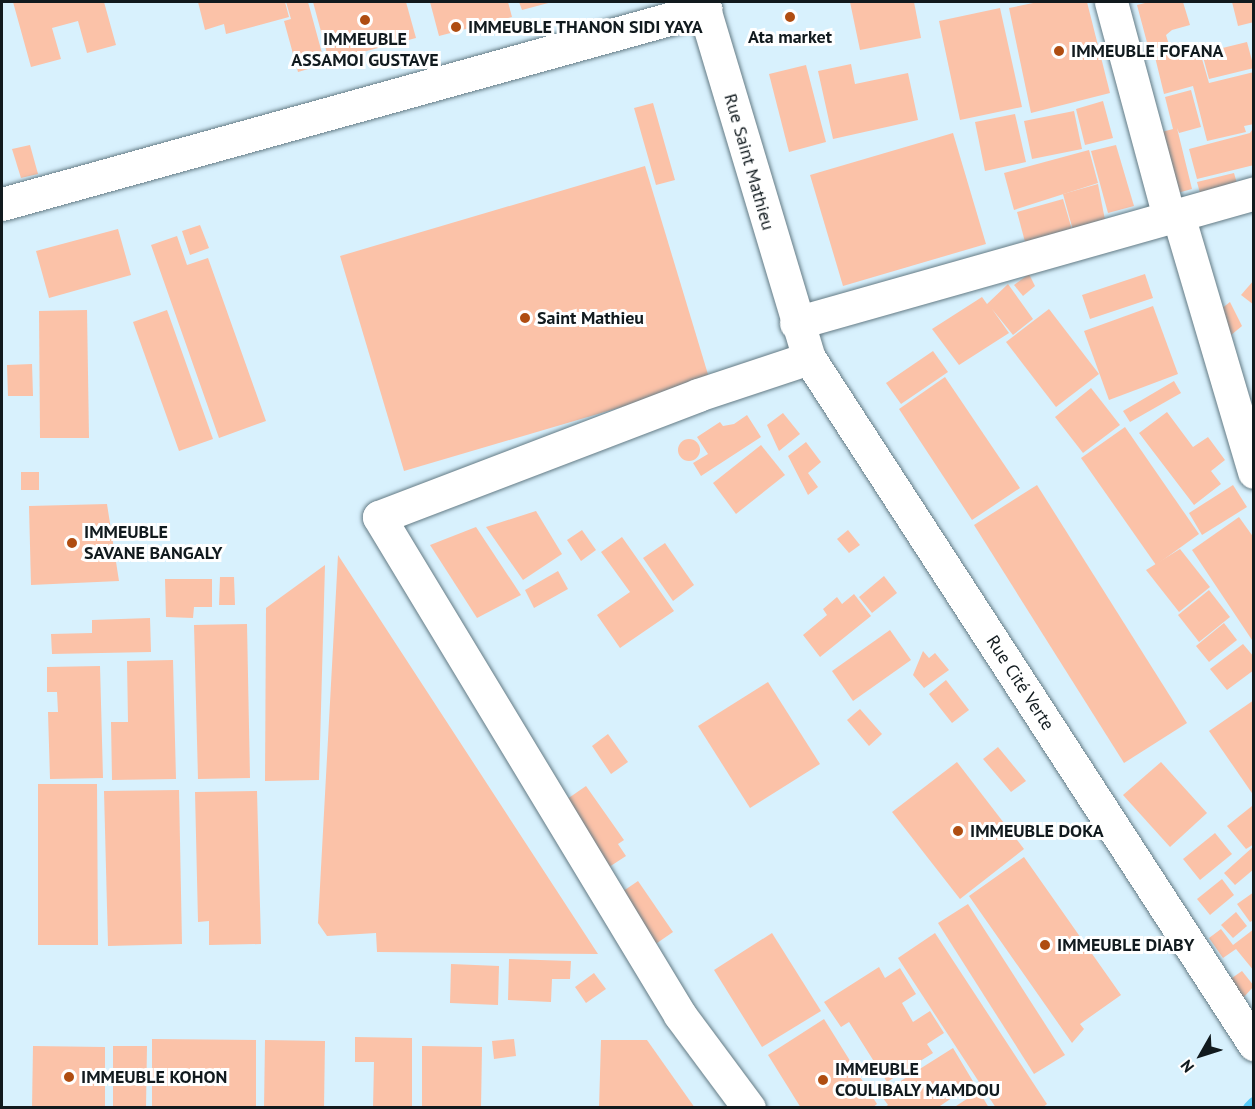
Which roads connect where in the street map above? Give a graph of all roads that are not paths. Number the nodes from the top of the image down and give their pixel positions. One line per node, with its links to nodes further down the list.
1 (1111, 2): 5 (street)
2 (704, 5): 4 (street); 6 (street, Rue Saint Mathieu)
3 (1254, 193): 5 (street)
4 (2, 204)
5 (1174, 216): 6 (street); 8 (street)
6 (796, 322): 7 (street, Rue Cité Verte)
7 (809, 358): 9 (street, Rue Cité Verte); 10 (street)
8 (1254, 472)
9 (1252, 1042)
10 (749, 1107)

